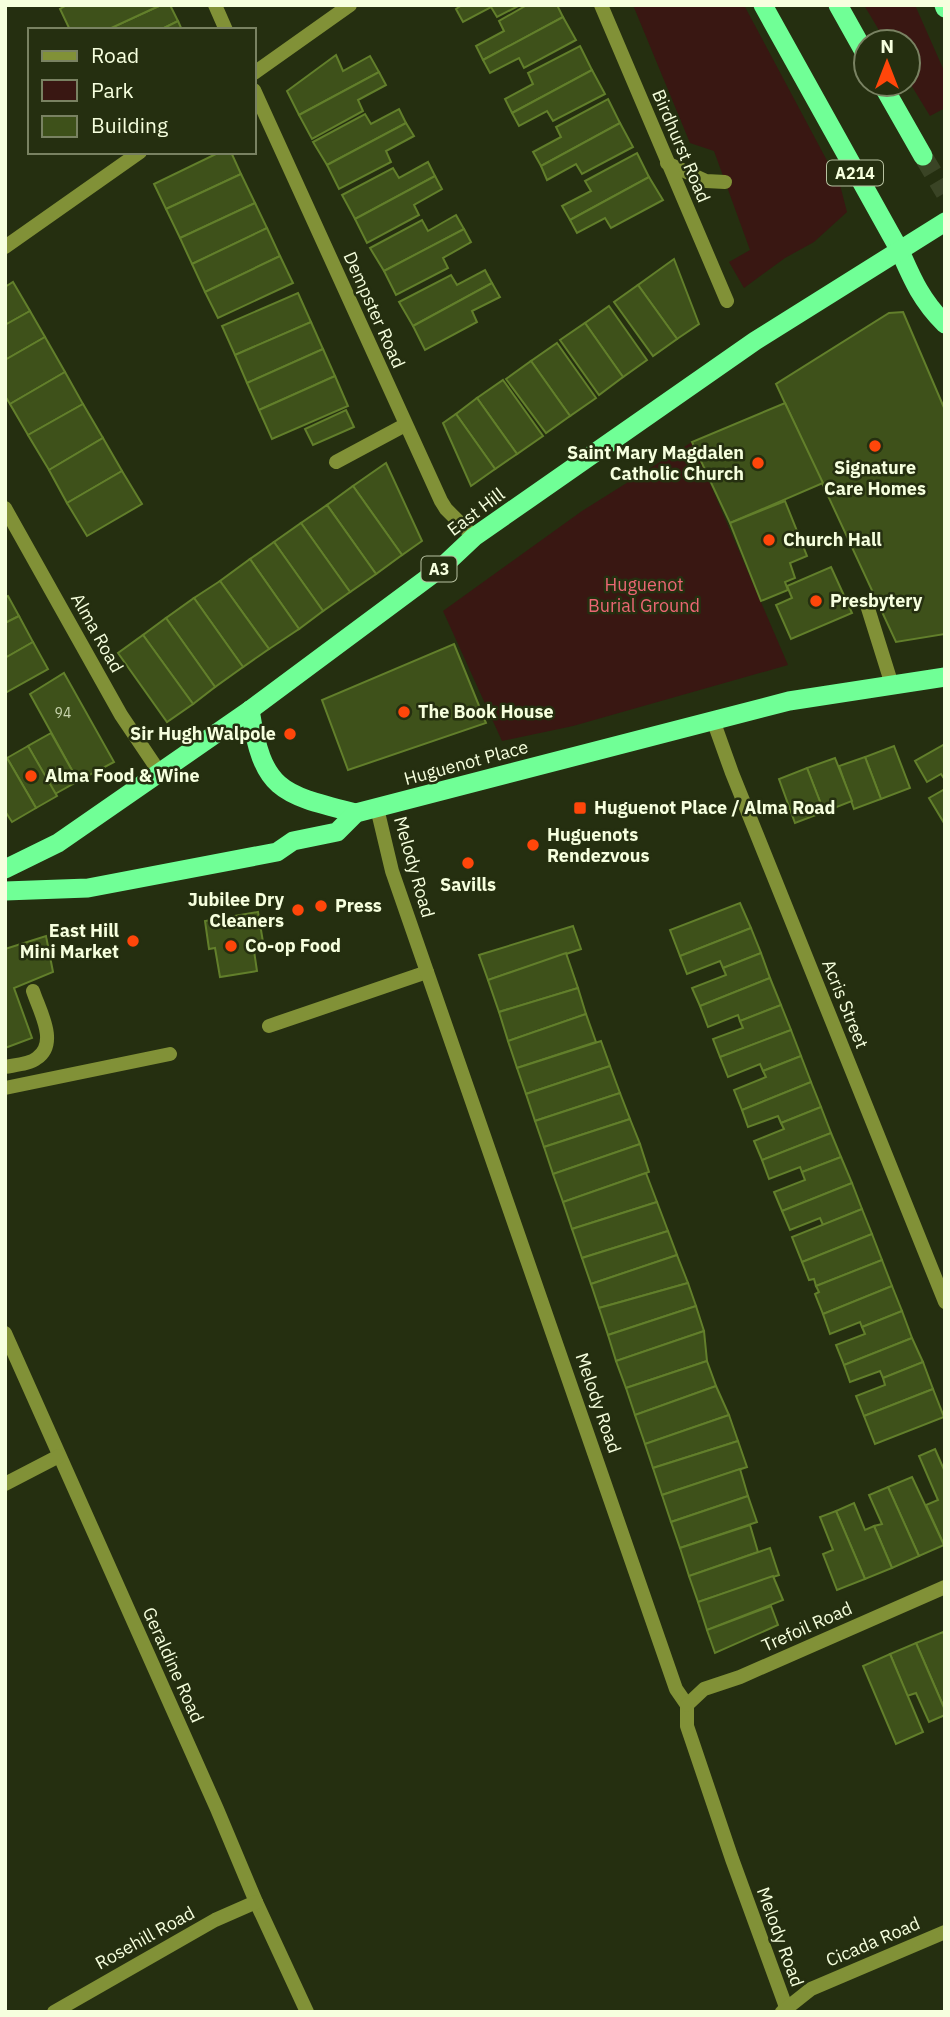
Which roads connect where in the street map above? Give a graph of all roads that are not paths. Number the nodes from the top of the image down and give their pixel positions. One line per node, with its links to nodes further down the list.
1 (215, 5): 6 (street)
2 (350, 5): 8 (street)
3 (601, 5): 13 (street, Birdhurst Road)
4 (763, 5): 17 (highway, A214)
5 (838, 5): 7 (highway)
6 (225, 28)
7 (852, 30)
8 (256, 72)
9 (256, 94): 20 (street, Dempster Road)
10 (890, 98): 12 (highway)
11 (137, 154): 16 (street)
12 (922, 156)
13 (667, 163): 14 (street); 18 (street, Birdhurst Road)
14 (725, 182)
15 (940, 224): 17 (highway, East Hill / A3)
16 (5, 247)
17 (900, 251): 19 (highway, A214); 23 (highway, East Hill / A3)
18 (727, 301)
19 (945, 324)
20 (405, 425): 21 (street); 23 (street, Dempster Road)
21 (336, 462)
22 (5, 508): 29 (street, Alma Road)
23 (474, 537): 27 (highway, East Hill / A3)
24 (866, 602): 26 (street)
25 (945, 677): 26 (highway, Huguenot Place)
26 (892, 685): 28 (highway, Huguenot Place)
27 (250, 710): 29 (highway, East Hill / A3); 31 (highway)
28 (713, 720): 30 (highway, Huguenot Place); 40 (street, Acris Street)
29 (160, 773): 32 (highway, East Hill / A3)
30 (377, 808): 31 (highway, Huguenot Place); 34 (street, Melody Road)
31 (356, 813): 33 (highway, Huguenot Place)
32 (5, 869)
33 (5, 891)
34 (427, 972): 36 (street); 45 (street, Melody Road)
35 (33, 991): 38 (street)
36 (268, 1026)
37 (170, 1054): 39 (street)
38 (5, 1067)
39 (5, 1088)
40 (945, 1302)
41 (5, 1333): 42 (street, Geraldine Road)
42 (59, 1456): 43 (street); 46 (street, Geraldine Road)
43 (5, 1484)
44 (945, 1587): 45 (street, Trefoil Road)
45 (687, 1705): 48 (street, Melody Road)
46 (256, 1902): 49 (street, Rosehill Road); 50 (street, Geraldine Road)
47 (945, 1932): 48 (street, Cicada Road)
48 (784, 2009)
49 (54, 2012)
50 (307, 2012)

